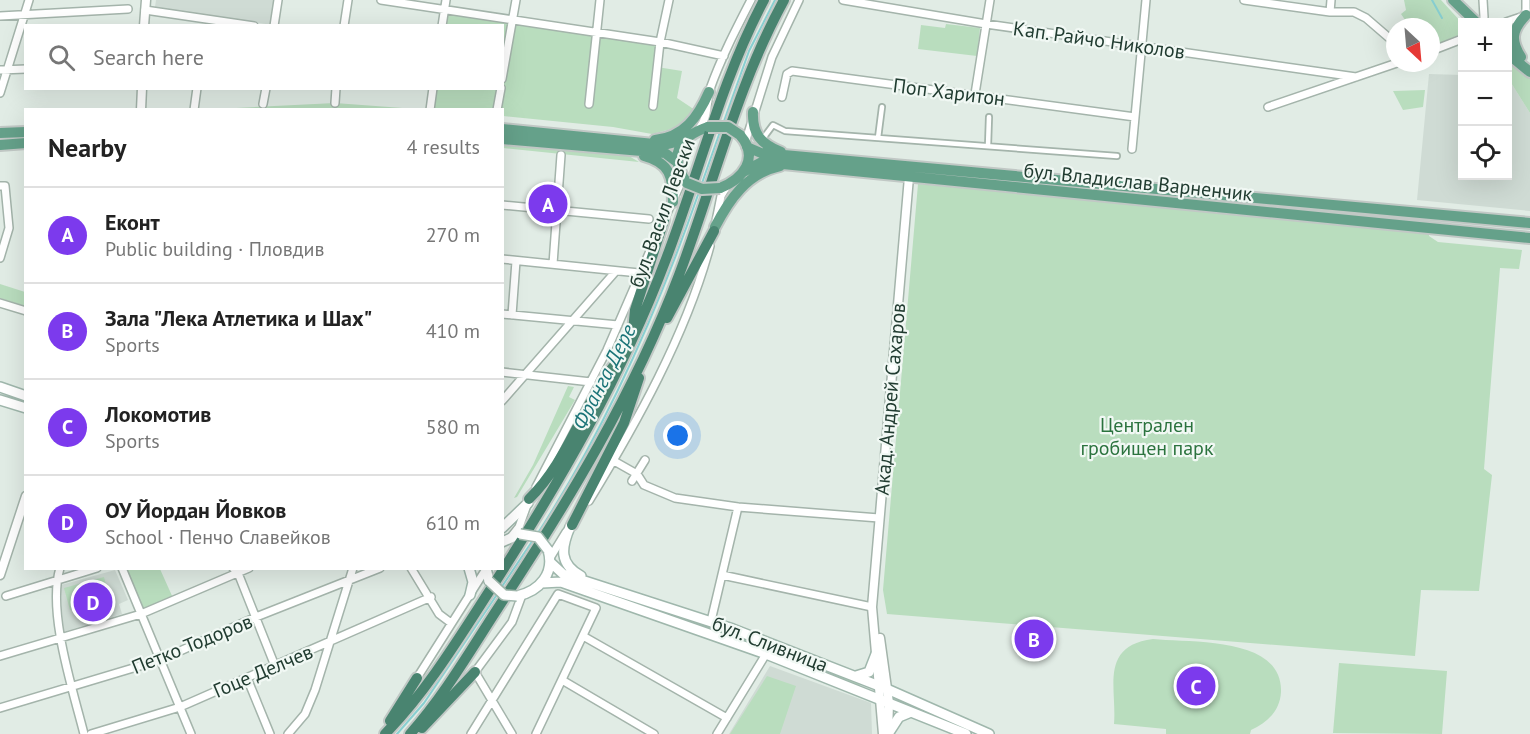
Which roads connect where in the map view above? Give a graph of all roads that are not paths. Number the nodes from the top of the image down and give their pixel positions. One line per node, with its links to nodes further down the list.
1 (29, 0): 25 (street)
2 (278, 0): 35 (street)
3 (348, 0): 36 (street)
4 (381, 0): 23 (street)
5 (446, 0): 23 (street)
6 (516, 0): 30 (street)
7 (600, 0): 39 (street)
8 (669, 0): 42 (street)
9 (751, 0): 46 (street)
10 (765, 0): 121 (highway, бул. Васил Левски)
11 (784, 0): 122 (highway, бул. Васил Левски)
12 (800, 0): 75 (street)
13 (843, 0): 38 (street, Кап. Райчо Николов)
14 (990, 0): 38 (street)
15 (1146, 0): 43 (street)
16 (1244, 0): 24 (street)
17 (1331, 0): 24 (street)
18 (1452, 0): 28 (main road)
19 (1484, 0): 29 (street)
20 (1526, 0): 27 (street)
21 (146, 5): 32 (street); 33 (street)
22 (128, 9): 25 (street)
23 (445, 10): 30 (street); 37 (street)
24 (1330, 12): 40 (street)
25 (24, 14): 26 (street); 52 (street)
26 (0, 15)
27 (1528, 15): 31 (street); 48 (main road)
28 (1477, 18)
29 (1480, 18)
30 (512, 20): 39 (street); 49 (street)
31 (1512, 20)
32 (206, 22): 34 (street)
33 (144, 24)
34 (230, 24)
35 (274, 24)
36 (344, 24)
37 (442, 24)
38 (986, 24): 43 (street, Кап. Райчо Николов); 63 (street)
39 (595, 33): 42 (street); 67 (street)
40 (1386, 35)
41 (1458, 41): 44 (street)
42 (660, 42): 46 (street); 68 (street)
43 (1142, 45): 54 (street, Кап. Райчо Николов); 77 (street)
44 (1440, 48)
45 (1512, 48): 48 (main road)
46 (724, 56): 61 (street)
47 (1512, 57): 53 (main road)
48 (1526, 60)
49 (504, 67)
50 (1386, 67): 54 (street)
51 (24, 69): 52 (street)
52 (3, 70): 62 (street)
53 (1530, 72)
54 (1356, 77): 70 (street)
55 (142, 90): 71 (street)
56 (197, 90): 72 (street)
57 (266, 90): 66 (street)
58 (336, 90): 65 (street)
59 (433, 90): 73 (street)
60 (501, 90): 74 (street)
61 (710, 92): 79 (street); 86 (main road)
62 (0, 93)
63 (975, 94): 64 (street, Поп Харитон); 77 (street, Поп Харитон)
64 (782, 97)
65 (335, 103)
66 (263, 104)
67 (589, 104)
68 (653, 106)
69 (882, 107): 83 (street)
70 (1268, 107)
71 (141, 108)
72 (194, 108)
73 (430, 108)
74 (497, 108)
75 (753, 112): 87 (street); 95 (main road)
76 (989, 117): 90 (street)
77 (1135, 117): 91 (street)
78 (504, 129): 86 (main road)
79 (703, 129): 85 (main road); 87 (main road, bridge)
80 (24, 132): 81 (main road)
81 (0, 133)
82 (764, 136): 83 (street)
83 (878, 138): 90 (street)
84 (504, 139): 92 (main road)
85 (684, 140): 86 (main road); 96 (main road)
86 (634, 142)
87 (744, 142): 95 (main road, бул. Владислав Варненчик); 97 (main road)
88 (24, 143): 89 (main road)
89 (0, 145)
90 (988, 146): 94 (street)
91 (1132, 149)
92 (624, 150): 96 (main road); 101 (main road)
93 (561, 154): 103 (street)
94 (1117, 156)
95 (790, 160): 97 (main road, бул. Владислав Варненчик); 98 (main road, бул. Владислав Варненчик); 106 (main road, бул. Владислав Варненчик); 107 (main road)
96 (678, 167): 100 (main road, bridge); 101 (street)
97 (745, 171): 100 (main road)
98 (909, 177): 108 (main road, бул. Владислав Варненчик); 138 (street, Акад. Андрей Сахаров)
99 (3, 186): 109 (street)
100 (724, 186): 107 (street)
101 (673, 202): 105 (street)
102 (504, 205): 103 (street)
103 (557, 210): 104 (street); 112 (street)
104 (649, 219)
105 (664, 220): 114 (street); 121 (highway)
106 (1530, 223)
107 (714, 229): 122 (highway); 132 (street)
108 (1530, 238)
109 (0, 258)
110 (504, 259): 111 (street)
111 (516, 261): 112 (street); 118 (street)
112 (553, 264): 113 (street)
113 (616, 271): 114 (street); 119 (street)
114 (639, 273): 120 (street)
115 (0, 303): 116 (street)
116 (24, 310)
117 (504, 314): 118 (street)
118 (512, 315): 119 (street)
119 (574, 320): 120 (street); 124 (street)
120 (618, 325): 125 (street)
121 (630, 345): 135 (highway); 143 (highway, бул. Васил Левски)
122 (648, 349): 140 (highway); 199 (highway, бул. Васил Левски)
123 (504, 372): 124 (street)
124 (527, 375): 125 (street); 128 (street)
125 (591, 382): 135 (street)
126 (0, 387): 127 (main road)
127 (24, 395)
128 (504, 399)
129 (0, 400): 130 (main road)
130 (24, 407)
131 (645, 460): 133 (street)
132 (614, 461): 133 (street); 140 (street)
133 (637, 474): 134 (street); 136 (street)
134 (632, 481)
135 (529, 501): 139 (main road); 141 (street)
136 (738, 507): 138 (street); 156 (street)
137 (22, 515): 155 (street)
138 (879, 518): 165 (street, Акад. Андрей Сахаров)
139 (504, 526)
140 (571, 526): 142 (street); 160 (main road)
141 (511, 537): 142 (main road, бул. Сливница, bridge)
142 (549, 557): 159 (main road); 160 (main road, бул. Сливница)
143 (504, 568)
144 (60, 570): 157 (street)
145 (90, 570): 157 (street)
146 (123, 570): 166 (street)
147 (237, 570): 166 (street); 168 (street)
148 (352, 570): 158 (street)
149 (375, 570): 158 (street, Петко Тодоров)
150 (412, 570): 164 (street)
151 (470, 570): 161 (main road)
152 (485, 570): 161 (street)
153 (486, 570): 162 (main road, bridge)
154 (503, 570): 198 (highway, бул. Васил Левски)
155 (0, 575)
156 (722, 575): 165 (street); 169 (street)
157 (57, 580): 163 (street); 173 (street)
158 (349, 581): 168 (street, Петко Тодоров); 174 (street)
159 (542, 583): 162 (main road); 167 (main road, бул. Сливница)
160 (599, 586): 167 (main road, бул. Сливница)
161 (470, 595): 171 (street)
162 (520, 595): 180 (street)
163 (6, 596)
164 (431, 597): 171 (street); 174 (street, Гоце Делчев)
165 (872, 607): 170 (street, Акад. Андрей Сахаров)
166 (141, 614): 173 (street); 178 (street)
167 (669, 614): 169 (main road, бул. Сливница); 175 (main road, бул. Сливница)
168 (256, 618): 178 (street, Петко Тодоров); 179 (street)
169 (711, 621): 181 (main road, бул. Сливница)
170 (874, 621): 176 (street, Акад. Андрей Сахаров); 185 (street, Акад. Андрей Сахаров)
171 (451, 624): 183 (street)
172 (583, 636): 184 (street); 187 (street); 192 (street)
173 (60, 639): 177 (street); 186 (street)
174 (329, 642): 179 (street, Гоце Делчев); 193 (street)
175 (766, 654): 188 (main road, бул. Сливница); 192 (street)
176 (876, 654): 181 (main road); 185 (street, Акад. Андрей Сахаров)
177 (0, 656)
178 (160, 660): 186 (street, Петко Тодоров); 189 (street)
179 (275, 666): 182 (street, Гоце Делчев)
180 (475, 672): 187 (street); 200 (highway)
181 (854, 676): 185 (main road, бул. Сливница)
182 (247, 678): 189 (street, Гоце Делчев); 197 (street)
183 (417, 678): 198 (highway)
184 (562, 680): 203 (street); 204 (street)
185 (882, 687): 188 (street, Акад. Андрей Сахаров); 209 (main road, бул. Сливница)
186 (72, 688): 190 (street, Петко Тодоров); 194 (street)
187 (493, 701): 201 (street); 202 (street)
188 (884, 702): 191 (main road, бул. Сливница); 206 (street, Акад. Андрей Сахаров); 207 (street, Акад. Андрей Сахаров)
189 (180, 707): 195 (street, Гоце Делчев); 196 (street)
190 (0, 708)
191 (911, 712): 207 (main road); 208 (main road, бул. Сливница)
192 (727, 718): 205 (street)
193 (290, 732)
194 (84, 734)
195 (91, 734)
196 (191, 734)
197 (270, 734)
198 (383, 734)
199 (410, 734)
200 (415, 734)
201 (471, 734)
202 (512, 734)
203 (536, 734)
204 (654, 734)
205 (717, 734)
206 (883, 734)
207 (888, 734)
208 (966, 734)
209 (988, 734)

